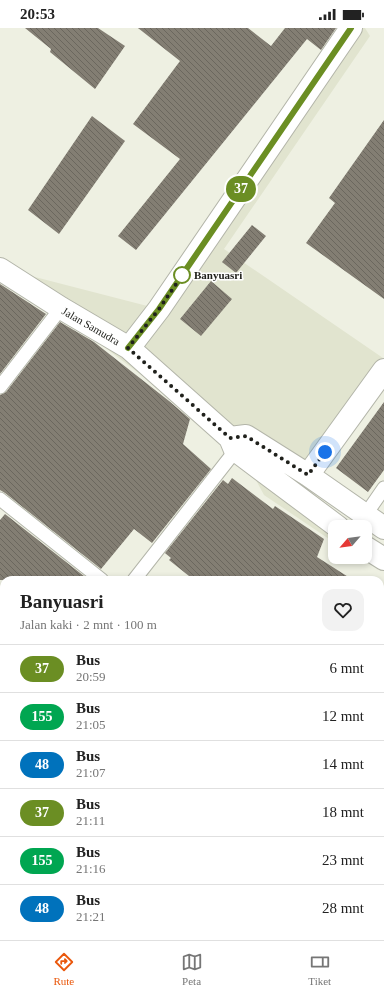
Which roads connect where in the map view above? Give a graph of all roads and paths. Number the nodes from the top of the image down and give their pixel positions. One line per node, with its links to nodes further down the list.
1 (351, 28): 4 (street)
2 (0, 269): 3 (street, Jalan Samudra)
3 (61, 308): 4 (street, Jalan Samudra); 6 (lane)
4 (128, 348): 7 (street, Jalan Samudra)
5 (384, 370): 8 (street)
6 (0, 387)
7 (237, 441): 8 (street, Jalan Samudra); 11 (street, Jalan Samudra); 19 (lane)
8 (308, 475): 12 (street, Jalan Samudra)
9 (384, 488): 13 (lane)
10 (0, 498): 18 (lane)
11 (330, 520)
12 (360, 520)
13 (362, 520)
14 (372, 524): 15 (street, Jalan Samudra)
15 (384, 528)
16 (372, 552): 17 (street)
17 (384, 560)
18 (97, 576)
19 (137, 576)

